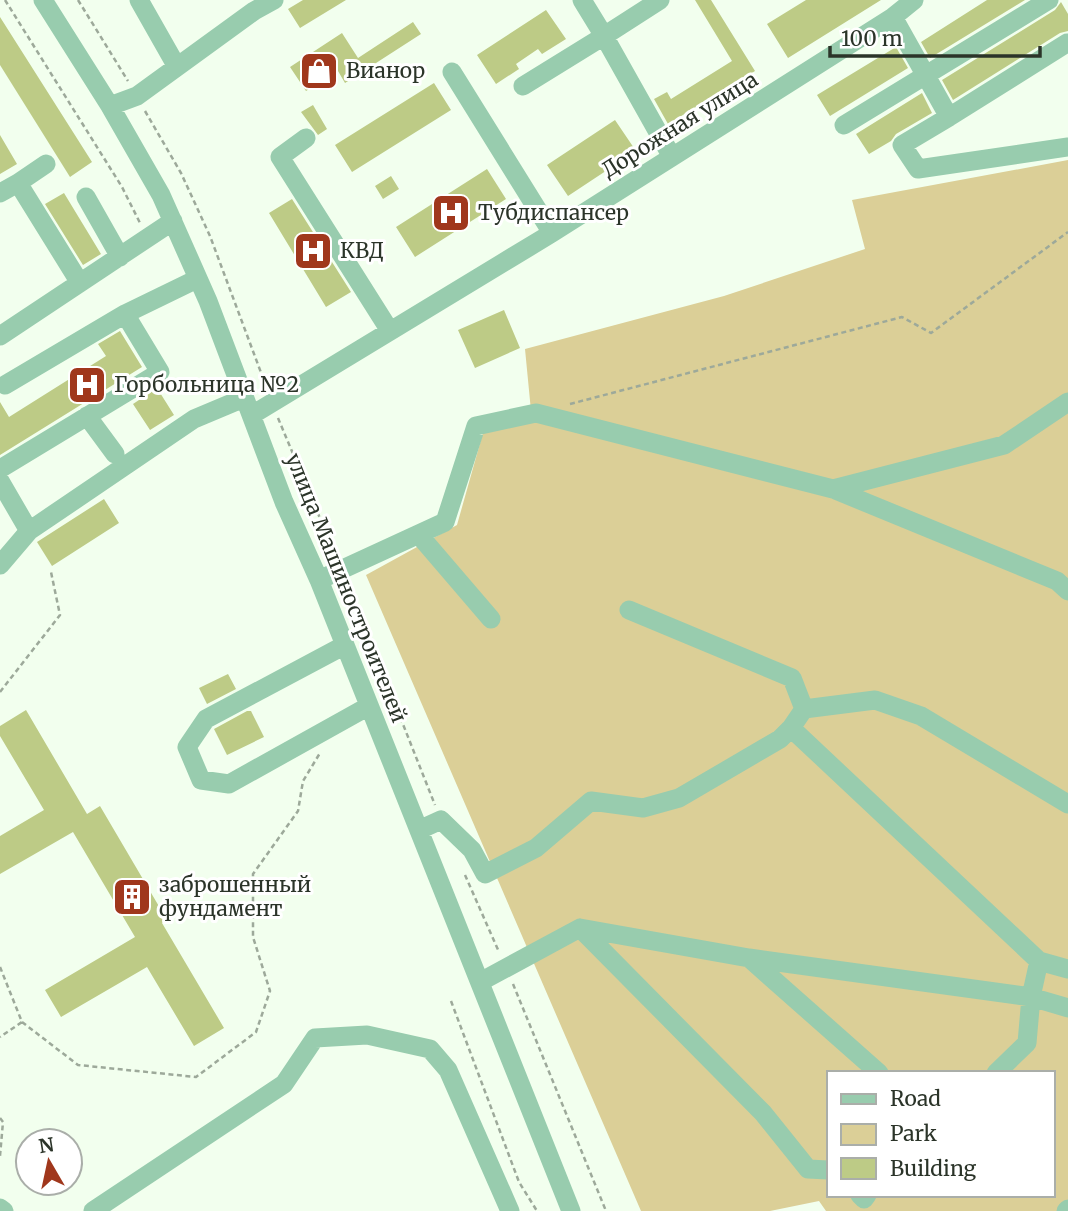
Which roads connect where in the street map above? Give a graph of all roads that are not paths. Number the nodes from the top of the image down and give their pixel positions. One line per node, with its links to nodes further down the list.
1 (43, 0): 15 (street, улица Машиностроителей)
2 (139, 0): 11 (street)
3 (274, 0): 11 (street)
4 (582, 0): 9 (street)
5 (660, 0): 9 (street)
6 (914, 0): 8 (street, Дорожная улица)
7 (1049, 0): 13 (street)
8 (893, 17): 13 (street); 20 (street, Дорожная улица)
9 (604, 36): 14 (street); 20 (street)
10 (1067, 43): 16 (street)
11 (177, 67): 15 (street)
12 (452, 72): 26 (street)
13 (926, 75): 16 (street); 17 (street)
14 (523, 86)
15 (110, 106): 25 (street, улица Машиностроителей)
16 (948, 117): 19 (street)
17 (844, 125)
18 (306, 138): 31 (street)
19 (1068, 146)
20 (672, 157): 26 (street, Дорожная улица)
21 (46, 164): 22 (street)
22 (18, 183): 23 (street); 29 (street)
23 (0, 193)
24 (86, 197): 27 (street)
25 (173, 221): 27 (street); 28 (street, улица Машиностроителей)
26 (552, 233): 31 (street, Дорожная улица)
27 (120, 257): 29 (street)
28 (197, 279): 30 (street); 35 (street, улица Машиностроителей)
29 (80, 283): 32 (street)
30 (125, 314): 33 (street); 36 (street)
31 (390, 331): 35 (street, Дорожная улица)
32 (0, 336)
33 (5, 385)
34 (1068, 402): 40 (street)
35 (248, 407): 41 (street, Дорожная улица); 44 (street, улица Машиностроителей)
36 (88, 416): 37 (street); 38 (street)
37 (116, 454)
38 (0, 469)
39 (0, 481): 41 (street)
40 (833, 489): 42 (street); 45 (street)
41 (29, 531): 43 (street, Дорожная улица)
42 (419, 535): 44 (street); 47 (street)
43 (0, 565)
44 (319, 580): 48 (street, улица Машиностроителей)
45 (1064, 582)
46 (629, 610): 50 (street)
47 (491, 619)
48 (345, 645): 49 (street, улица Машиностроителей); 49 (street)
49 (369, 706): 53 (street, улица Машиностроителей)
50 (804, 709): 51 (street); 52 (street)
51 (791, 728): 53 (street); 56 (street)
52 (1068, 804)
53 (419, 830): 58 (street, улица Машиностроителей)
54 (580, 928): 55 (street); 58 (street); 63 (street)
55 (748, 958): 59 (street); 61 (street)
56 (1039, 961): 57 (street); 59 (street)
57 (1068, 969)
58 (480, 982): 66 (street, улица Машиностроителей)
59 (1031, 996): 60 (street); 62 (street)
60 (1068, 1008)
61 (877, 1071)
62 (998, 1071)
63 (827, 1170)
64 (93, 1211): 65 (street)
65 (510, 1211)
66 (571, 1211)

